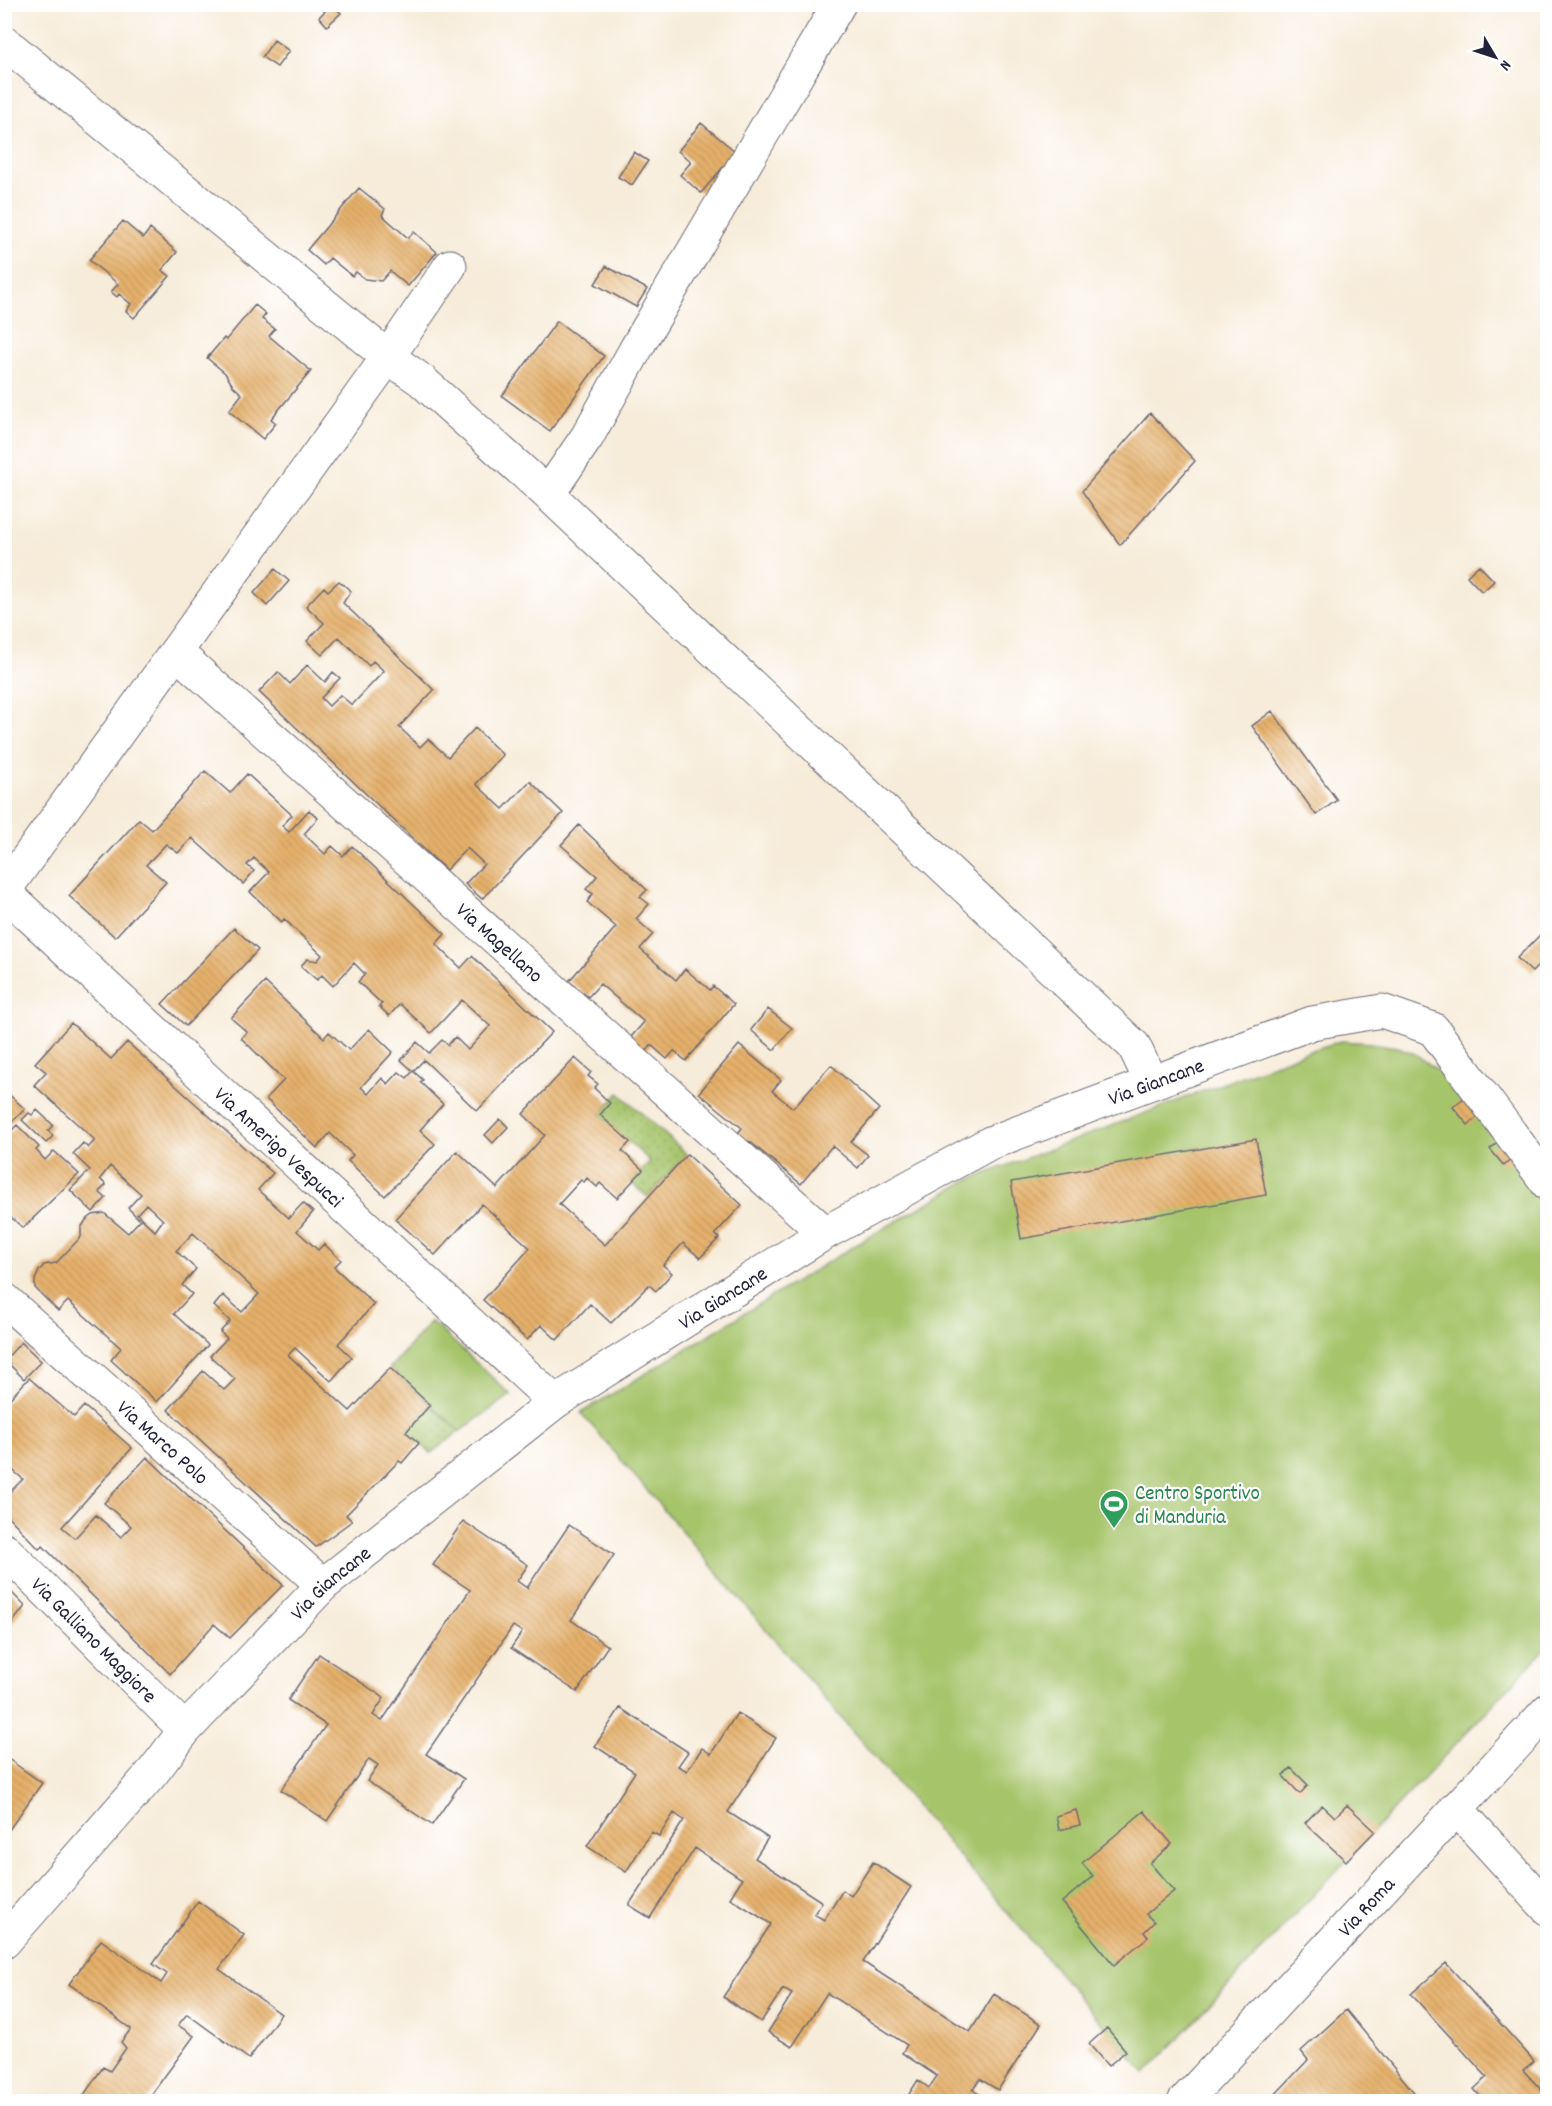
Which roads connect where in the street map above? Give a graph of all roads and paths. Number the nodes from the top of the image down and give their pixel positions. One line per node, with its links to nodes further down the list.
1 (839, 4): 5 (street)
2 (4, 42): 4 (street)
3 (450, 266): 4 (street)
4 (388, 357): 5 (street); 6 (street)
5 (548, 494): 8 (street)
6 (176, 652): 7 (street); 10 (street, Via Magellano)
7 (4, 891): 12 (street, Via Amerigo Vespucci)
8 (1151, 1082): 9 (street, Via Giancane); 10 (street, Via Giancane)
9 (1548, 1184)
10 (825, 1233): 12 (street, Via Giancane)
11 (4, 1299): 14 (street, Via Marco Polo)
12 (555, 1402): 14 (street, Via Giancane)
13 (4, 1549): 16 (street, Via Galliano Maggiore)
14 (323, 1585): 16 (street, Via Giancane)
15 (1548, 1710): 17 (street, Via Roma)
16 (185, 1730): 19 (street, Via Giancane)
17 (1456, 1808): 18 (street); 20 (street, Via Roma)
18 (1548, 1909)
19 (4, 1942)
20 (1184, 2102)

